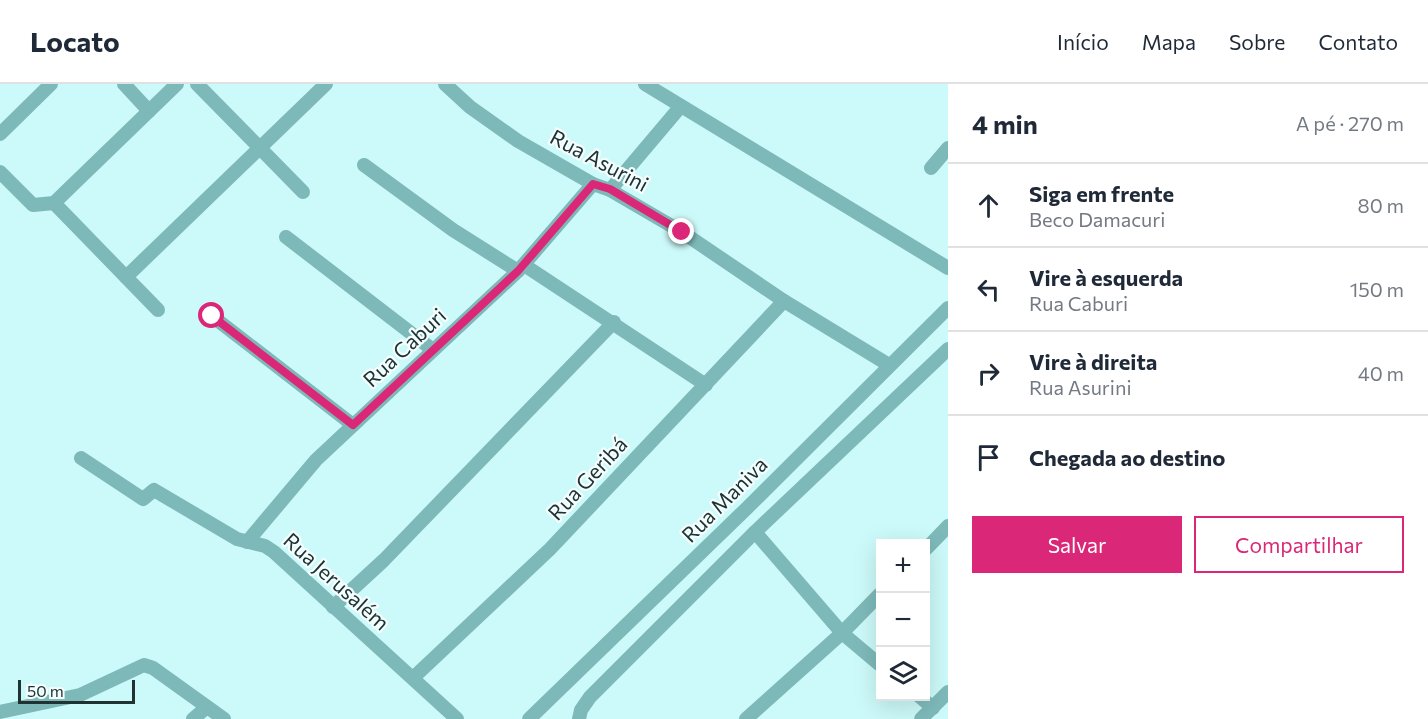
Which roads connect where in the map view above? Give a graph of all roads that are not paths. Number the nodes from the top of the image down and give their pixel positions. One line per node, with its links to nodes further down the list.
1 (51, 84): 10 (street)
2 (124, 84): 9 (street)
3 (177, 84): 9 (street)
4 (197, 84): 11 (street)
5 (326, 84): 11 (street)
6 (445, 84): 16 (street, Rua Asurini)
7 (645, 84): 8 (street)
8 (681, 106): 17 (street); 22 (street)
9 (149, 111): 19 (street)
10 (0, 134)
11 (260, 148): 18 (street); 23 (street)
12 (948, 148): 14 (street)
13 (364, 165): 21 (street)
14 (932, 168)
15 (0, 172): 19 (street)
16 (593, 184): 17 (street, Rua Asurini); 21 (street, Rua Caburi)
17 (610, 189): 24 (street, Rua Asurini)
18 (303, 192)
19 (54, 203): 23 (street)
20 (286, 237): 30 (street)
21 (521, 268): 28 (street); 30 (street, Rua Caburi)
22 (948, 268)
23 (126, 277): 26 (street)
24 (784, 301): 31 (street, Rua Asurini); 32 (street, Rua Geribá)
25 (948, 308): 31 (street, Rua Maniva)
26 (158, 310)
27 (212, 316): 33 (street)
28 (614, 322): 32 (street); 40 (street)
29 (948, 349): 36 (street)
30 (433, 350): 33 (street, Rua Caburi)
31 (889, 365): 52 (street, Rua Maniva)
32 (705, 385): 43 (street, Rua Geribá)
33 (353, 425): 37 (street, Rua Caburi)
34 (81, 458): 37 (street, Rua Jerusalém)
35 (948, 526): 38 (street)
36 (755, 532): 41 (street); 53 (street)
37 (247, 542): 40 (street, Rua Jerusalém)
38 (930, 545)
39 (876, 598): 41 (street)
40 (333, 607): 43 (street, Rua Jerusalém)
41 (842, 633): 42 (street); 54 (street)
42 (876, 662)
43 (414, 677): 51 (street, Rua Jerusalém)
44 (948, 693): 47 (street)
45 (924, 701): 47 (street)
46 (207, 707): 48 (street); 49 (street); 50 (street)
47 (933, 708): 55 (street)
48 (0, 712)
49 (193, 719)
50 (224, 719)
51 (457, 719)
52 (529, 719)
53 (579, 719)
54 (746, 719)
55 (921, 719)

